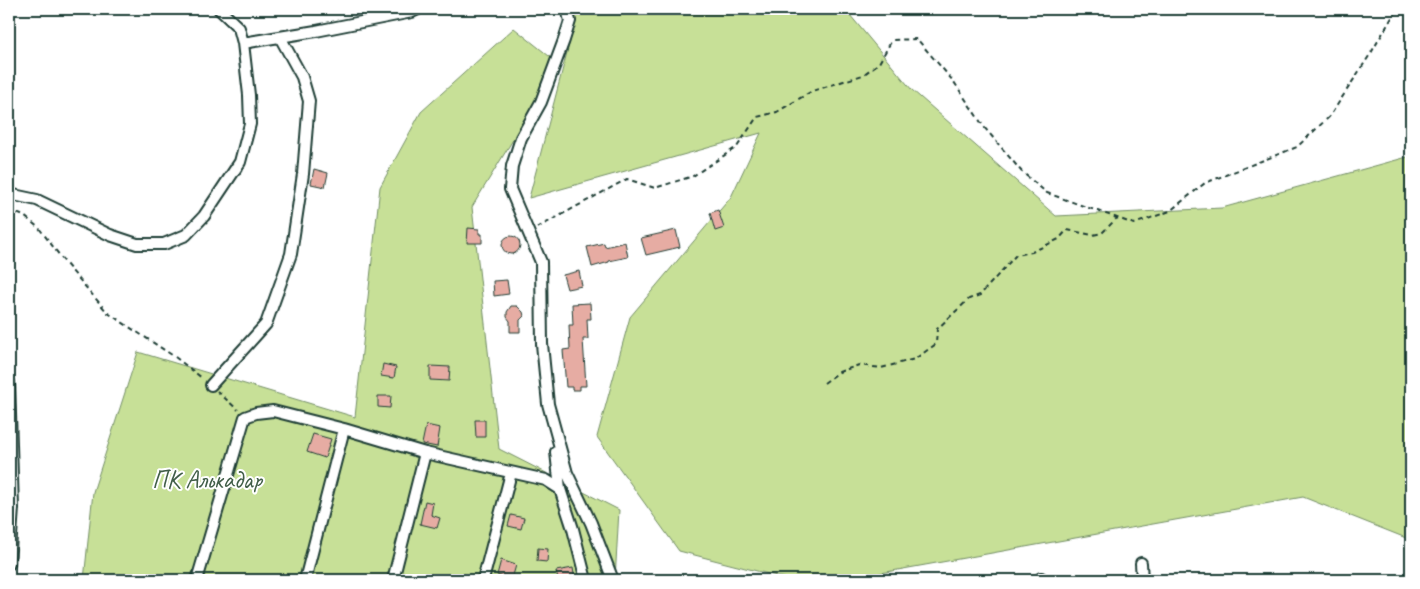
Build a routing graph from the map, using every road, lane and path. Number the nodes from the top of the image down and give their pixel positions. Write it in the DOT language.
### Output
graph roads {
  1 [pos="220,9"];
  2 [pos="418,9"];
  3 [pos="567,9"];
  4 [pos="1397,9"];
  5 [pos="280,37"];
  6 [pos="243,43"];
  7 [pos="9,194"];
  8 [pos="9,210"];
  9 [pos="1117,218"];
  10 [pos="530,232"];
  11 [pos="9,382"];
  12 [pos="824,384"];
  13 [pos="211,385"];
  14 [pos="245,417"];
  15 [pos="553,421"];
  16 [pos="344,429"];
  17 [pos="425,453"];
  18 [pos="510,473"];
  19 [pos="560,489"];
  20 [pos="1141,563"];
  21 [pos="9,564"];
  22 [pos="197,580"];
  23 [pos="305,580"];
  24 [pos="393,580"];
  25 [pos="483,580"];
  26 [pos="586,580"];
  27 [pos="613,580"];
  28 [pos="1142,580"];
  1 -- 6 [label="street"];
  2 -- 5 [label="street"];
  3 -- 10 [label="street"];
  4 -- 9 [label="path"];
  5 -- 6 [label="street"];
  5 -- 13 [label="street"];
  6 -- 7 [label="street"];
  8 -- 13 [label="path"];
  9 -- 10 [label="path"];
  9 -- 12 [label="path"];
  10 -- 15 [label="street"];
  11 -- 21 [label="street"];
  13 -- 14 [label="path"];
  14 -- 16 [label="street"];
  14 -- 22 [label="street"];
  15 -- 19 [label="street"];
  15 -- 27 [label="street"];
  16 -- 17 [label="street"];
  16 -- 23 [label="street"];
  17 -- 18 [label="street"];
  17 -- 24 [label="street"];
  18 -- 19 [label="street"];
  18 -- 25 [label="street"];
  19 -- 26 [label="street"];
  20 -- 28 [label="street"];
}
